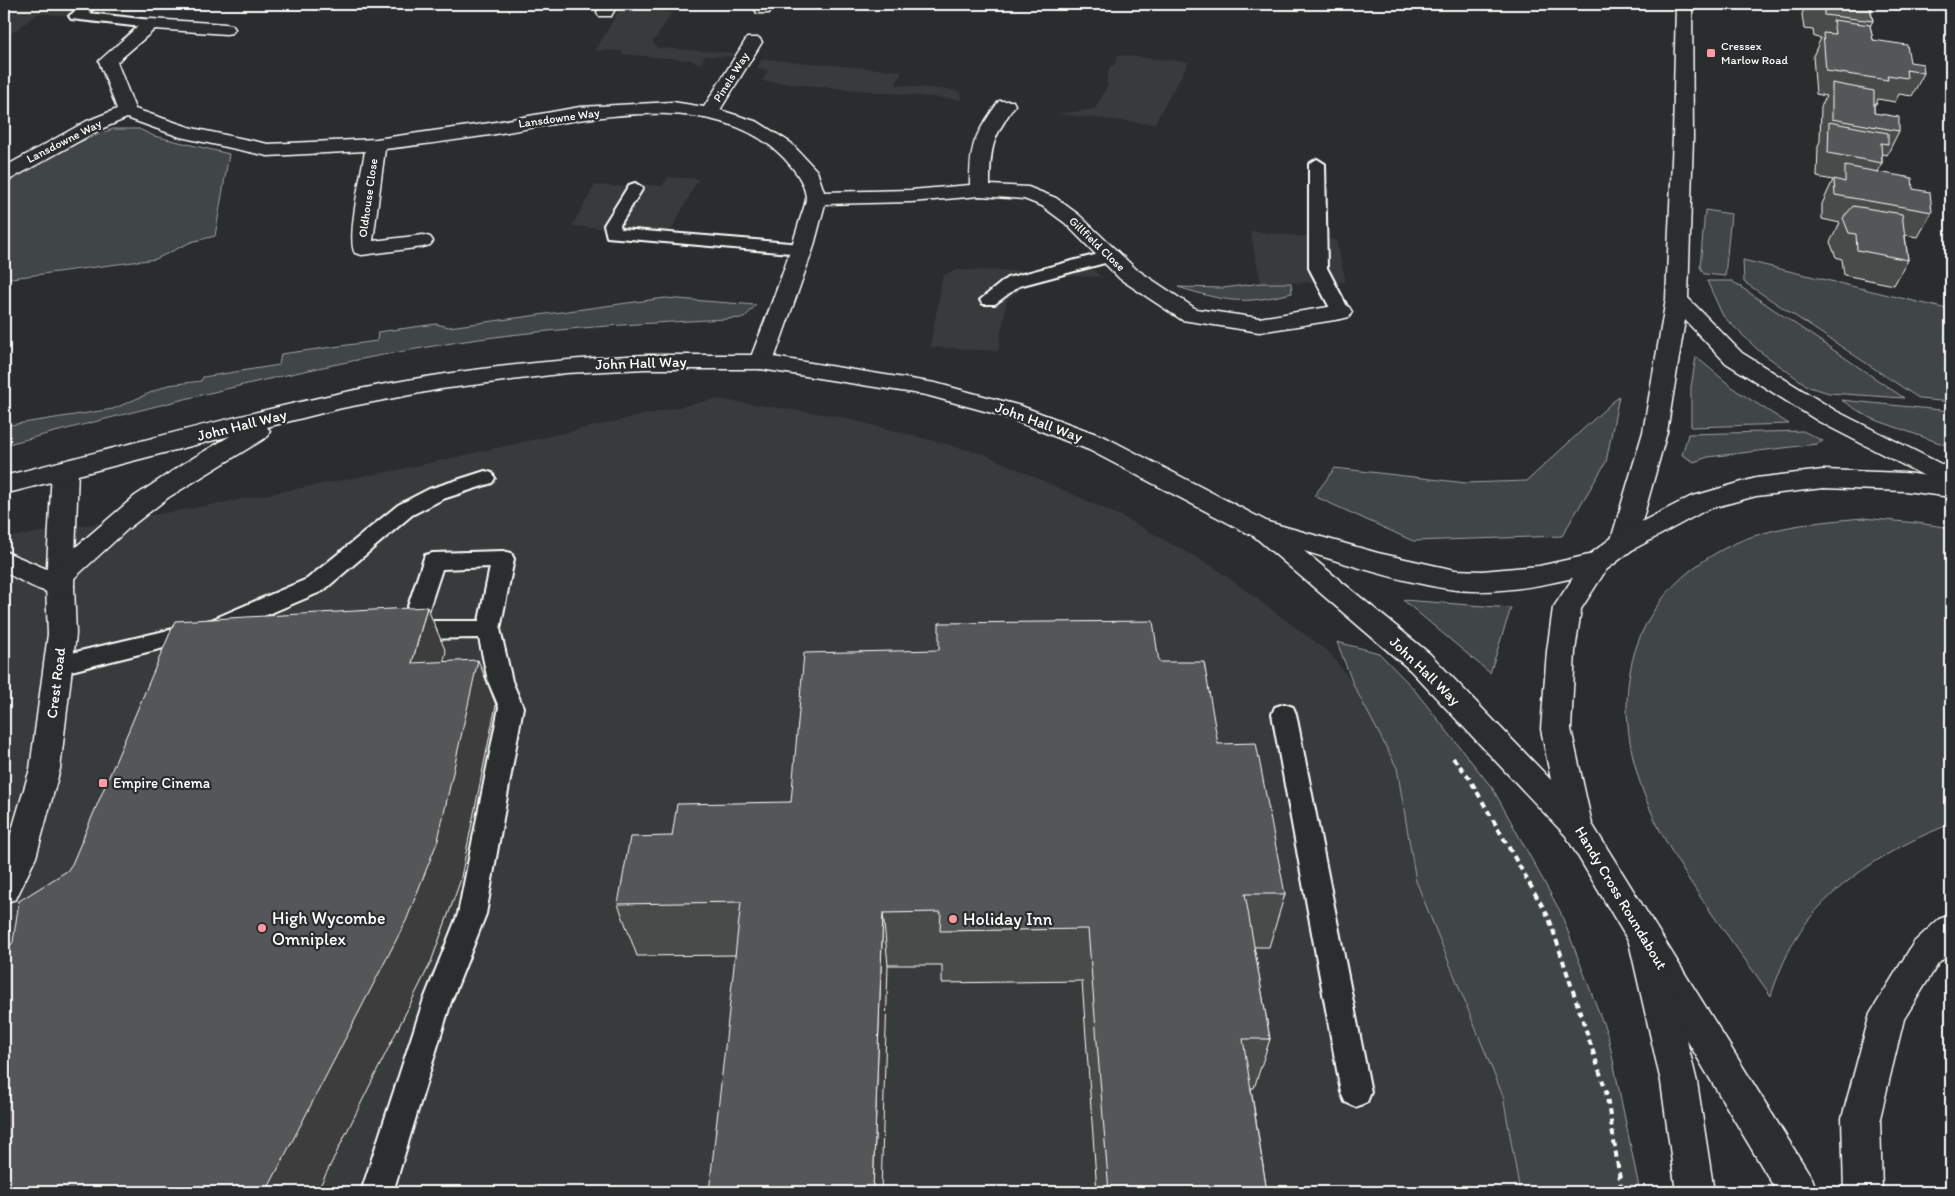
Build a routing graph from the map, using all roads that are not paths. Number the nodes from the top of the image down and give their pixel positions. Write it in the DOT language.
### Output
graph roads {
  1 [pos="92,4"];
  2 [pos="1684,4"];
  3 [pos="151,24"];
  4 [pos="226,29"];
  5 [pos="753,42"];
  6 [pos="1006,105"];
  7 [pos="127,112"];
  8 [pos="709,112"];
  9 [pos="376,145"];
  10 [pos="1317,164"];
  11 [pos="7,169"];
  12 [pos="635,188"];
  13 [pos="980,190"];
  14 [pos="816,198"];
  15 [pos="424,241"];
  16 [pos="802,249"];
  17 [pos="1110,256"];
  18 [pos="1676,299"];
  19 [pos="988,300"];
  20 [pos="1341,312"];
  21 [pos="761,362"];
  22 [pos="290,413"];
  23 [pos="65,469"];
  24 [pos="485,478"];
  25 [pos="1951,479"];
  26 [pos="4,485"];
  27 [pos="1951,488"];
  28 [pos="1260,529"];
  29 [pos="1623,543"];
  30 [pos="4,561"];
  31 [pos="1597,563"];
  32 [pos="60,581"];
  33 [pos="489,628"];
  34 [pos="59,666"];
  35 [pos="1284,714"];
  36 [pos="1577,826"];
  37 [pos="4,889"];
  38 [pos="1951,930"];
  39 [pos="1646,942"];
  40 [pos="1356,1092"];
  41 [pos="377,1192"];
  42 [pos="1695,1192"];
  43 [pos="1798,1192"];
  44 [pos="1863,1192"];
  1 -- 3 [label="lane"];
  2 -- 18 [label="main road"];
  3 -- 4 [label="main road"];
  3 -- 7 [label="main road"];
  5 -- 8 [label="main road, Pinels Way"];
  6 -- 13 [label="main road"];
  7 -- 9 [label="main road, Lansdowne Way"];
  7 -- 11 [label="main road, Lansdowne Way"];
  8 -- 9 [label="main road, Lansdowne Way"];
  8 -- 14 [label="main road, Lansdowne Way"];
  9 -- 15 [label="main road, Oldhouse Close"];
  10 -- 20 [label="lane"];
  12 -- 16 [label="lane"];
  13 -- 14 [label="main road, Gillfield Close"];
  13 -- 17 [label="main road, Gillfield Close"];
  14 -- 16 [label="main road"];
  16 -- 21 [label="main road"];
  17 -- 19 [label="lane"];
  17 -- 20 [label="main road, Gillfield Close"];
  18 -- 25 [label="main road"];
  18 -- 29 [label="main road"];
  21 -- 22 [label="main road, John Hall Way"];
  21 -- 28 [label="main road, John Hall Way"];
  22 -- 23 [label="main road, John Hall Way"];
  22 -- 32 [label="main road"];
  23 -- 26 [label="main road, John Hall Way"];
  23 -- 32 [label="main road, Crest Road"];
  24 -- 34 [label="lane"];
  27 -- 29 [label="main road, Handy Cross Roundabout"];
  28 -- 31 [label="main road, John Hall Way"];
  28 -- 36 [label="main road, John Hall Way"];
  29 -- 31 [label="main road, Handy Cross Roundabout"];
  30 -- 32 [label="main road"];
  31 -- 36 [label="main road, Handy Cross Roundabout"];
  32 -- 34 [label="main road, Crest Road"];
  33 -- 33 [label="lane"];
  33 -- 41 [label="lane"];
  34 -- 37 [label="main road, Crest Road"];
  35 -- 40 [label="lane"];
  36 -- 39 [label="main road, Handy Cross Roundabout"];
  38 -- 44 [label="main road"];
  39 -- 42 [label="main road"];
  39 -- 43 [label="main road, Handy Cross Roundabout"];
}
